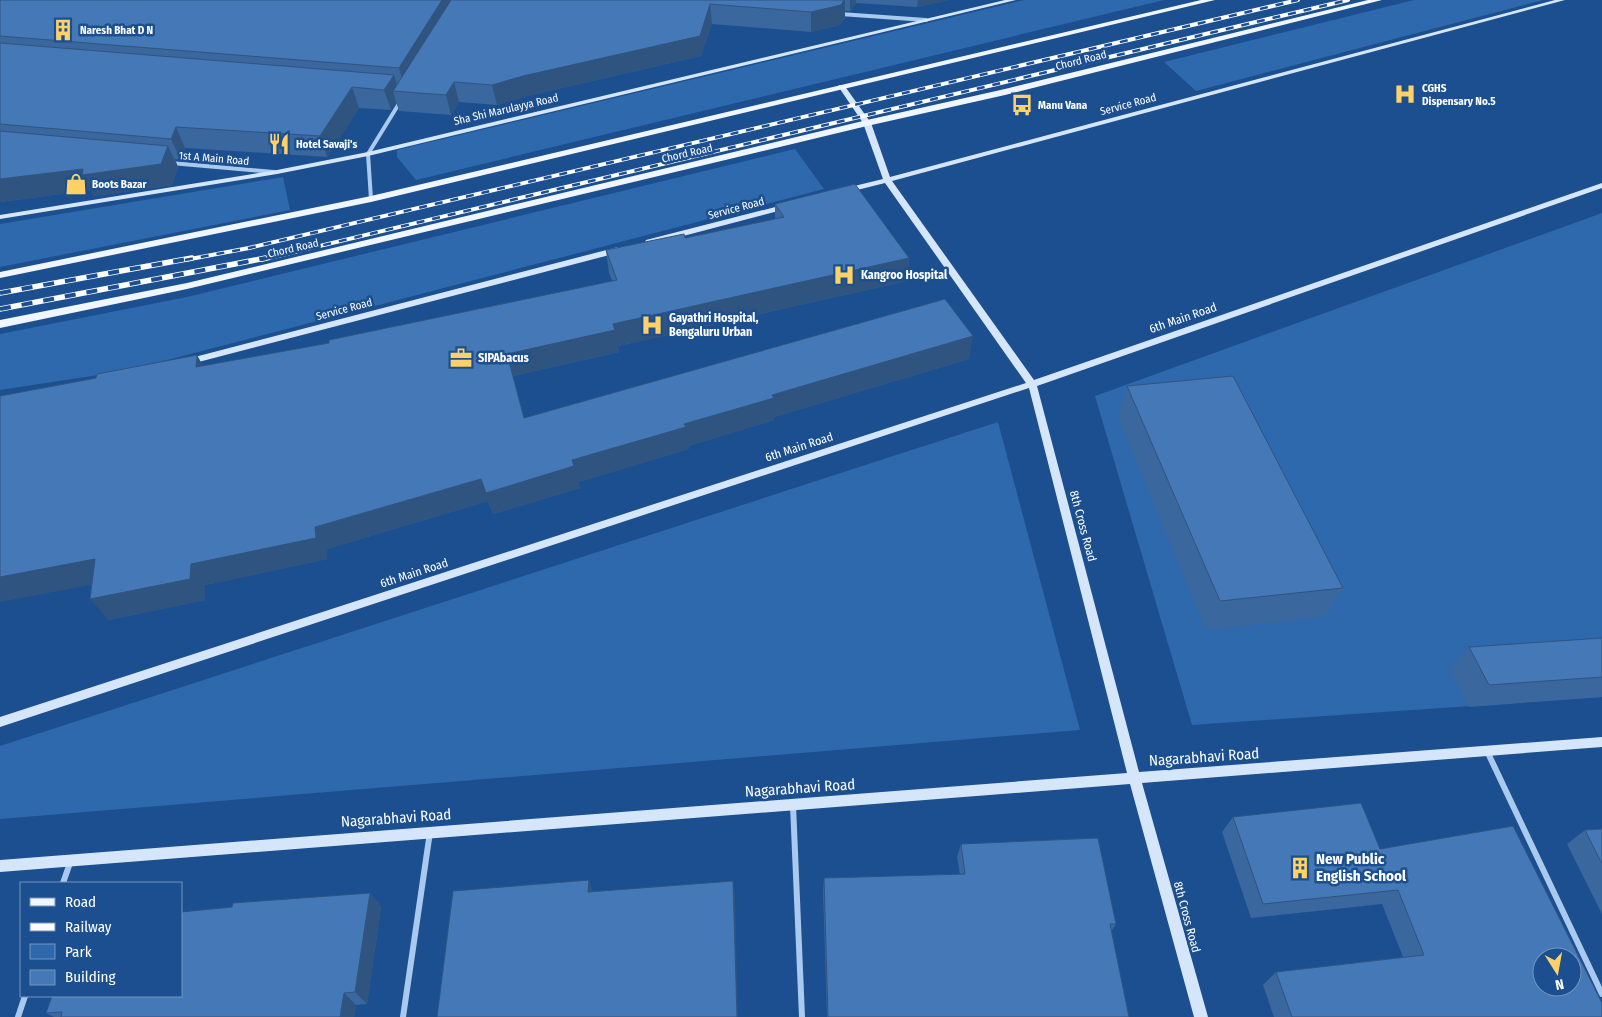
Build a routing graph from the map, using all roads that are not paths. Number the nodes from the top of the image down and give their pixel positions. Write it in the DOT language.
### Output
graph roads {
  1 [pos="1013,0"];
  2 [pos="1210,0"];
  3 [pos="1378,0"];
  4 [pos="1562,0"];
  5 [pos="838,14"];
  6 [pos="927,20"];
  7 [pos="842,86"];
  8 [pos="401,100"];
  9 [pos="867,123"];
  10 [pos="368,154"];
  11 [pos="168,162"];
  12 [pos="277,172"];
  13 [pos="887,180"];
  14 [pos="1602,185"];
  15 [pos="839,193"];
  16 [pos="371,198"];
  17 [pos="800,203"];
  18 [pos="0,217"];
  19 [pos="636,245"];
  20 [pos="626,248"];
  21 [pos="0,275"];
  22 [pos="0,324"];
  23 [pos="182,363"];
  24 [pos="1032,384"];
  25 [pos="0,722"];
  26 [pos="1602,742"];
  27 [pos="1487,751"];
  28 [pos="1134,778"];
  29 [pos="793,805"];
  30 [pos="430,832"];
  31 [pos="71,860"];
  32 [pos="0,866"];
  33 [pos="63,882"];
  34 [pos="1602,994"];
  35 [pos="25,997"];
  36 [pos="18,1017"];
  37 [pos="403,1017"];
  38 [pos="802,1017"];
  39 [pos="1200,1017"];
  1 -- 6 [label="street, Sha Shi Marulayya Road"];
  2 -- 7 [label="main road"];
  3 -- 9 [label="main road, Chord Road"];
  4 -- 13 [label="street, Service Road"];
  5 -- 6 [label="street"];
  6 -- 10 [label="street, Sha Shi Marulayya Road"];
  7 -- 9 [label="street, 8th Cross Road"];
  7 -- 16 [label="main road"];
  8 -- 10 [label="street"];
  9 -- 13 [label="street, 8th Cross Road"];
  9 -- 22 [label="main road, Chord Road"];
  10 -- 12 [label="street, Sha Shi Marulayya Road"];
  10 -- 16 [label="street"];
  11 -- 12 [label="street, 1st A Main Road"];
  12 -- 18 [label="street, Sha Shi Marulayya Road"];
  13 -- 15 [label="street, Service Road"];
  13 -- 24 [label="street, 8th Cross Road"];
  14 -- 24 [label="street, 6th Main Road"];
  16 -- 21 [label="main road"];
  17 -- 19 [label="street, Service Road"];
  20 -- 23 [label="street, Service Road"];
  24 -- 25 [label="street, 6th Main Road"];
  24 -- 28 [label="street, 8th Cross Road"];
  26 -- 27 [label="street, Nagarabhavi Road"];
  27 -- 28 [label="street, Nagarabhavi Road"];
  27 -- 34 [label="street"];
  28 -- 29 [label="street, Nagarabhavi Road"];
  28 -- 39 [label="street, 8th Cross Road"];
  29 -- 30 [label="street, Nagarabhavi Road"];
  29 -- 38 [label="street"];
  30 -- 31 [label="street, Nagarabhavi Road"];
  30 -- 37 [label="street"];
  31 -- 32 [label="street, Nagarabhavi Road"];
  31 -- 33 [label="street"];
  35 -- 36 [label="street"];
}
